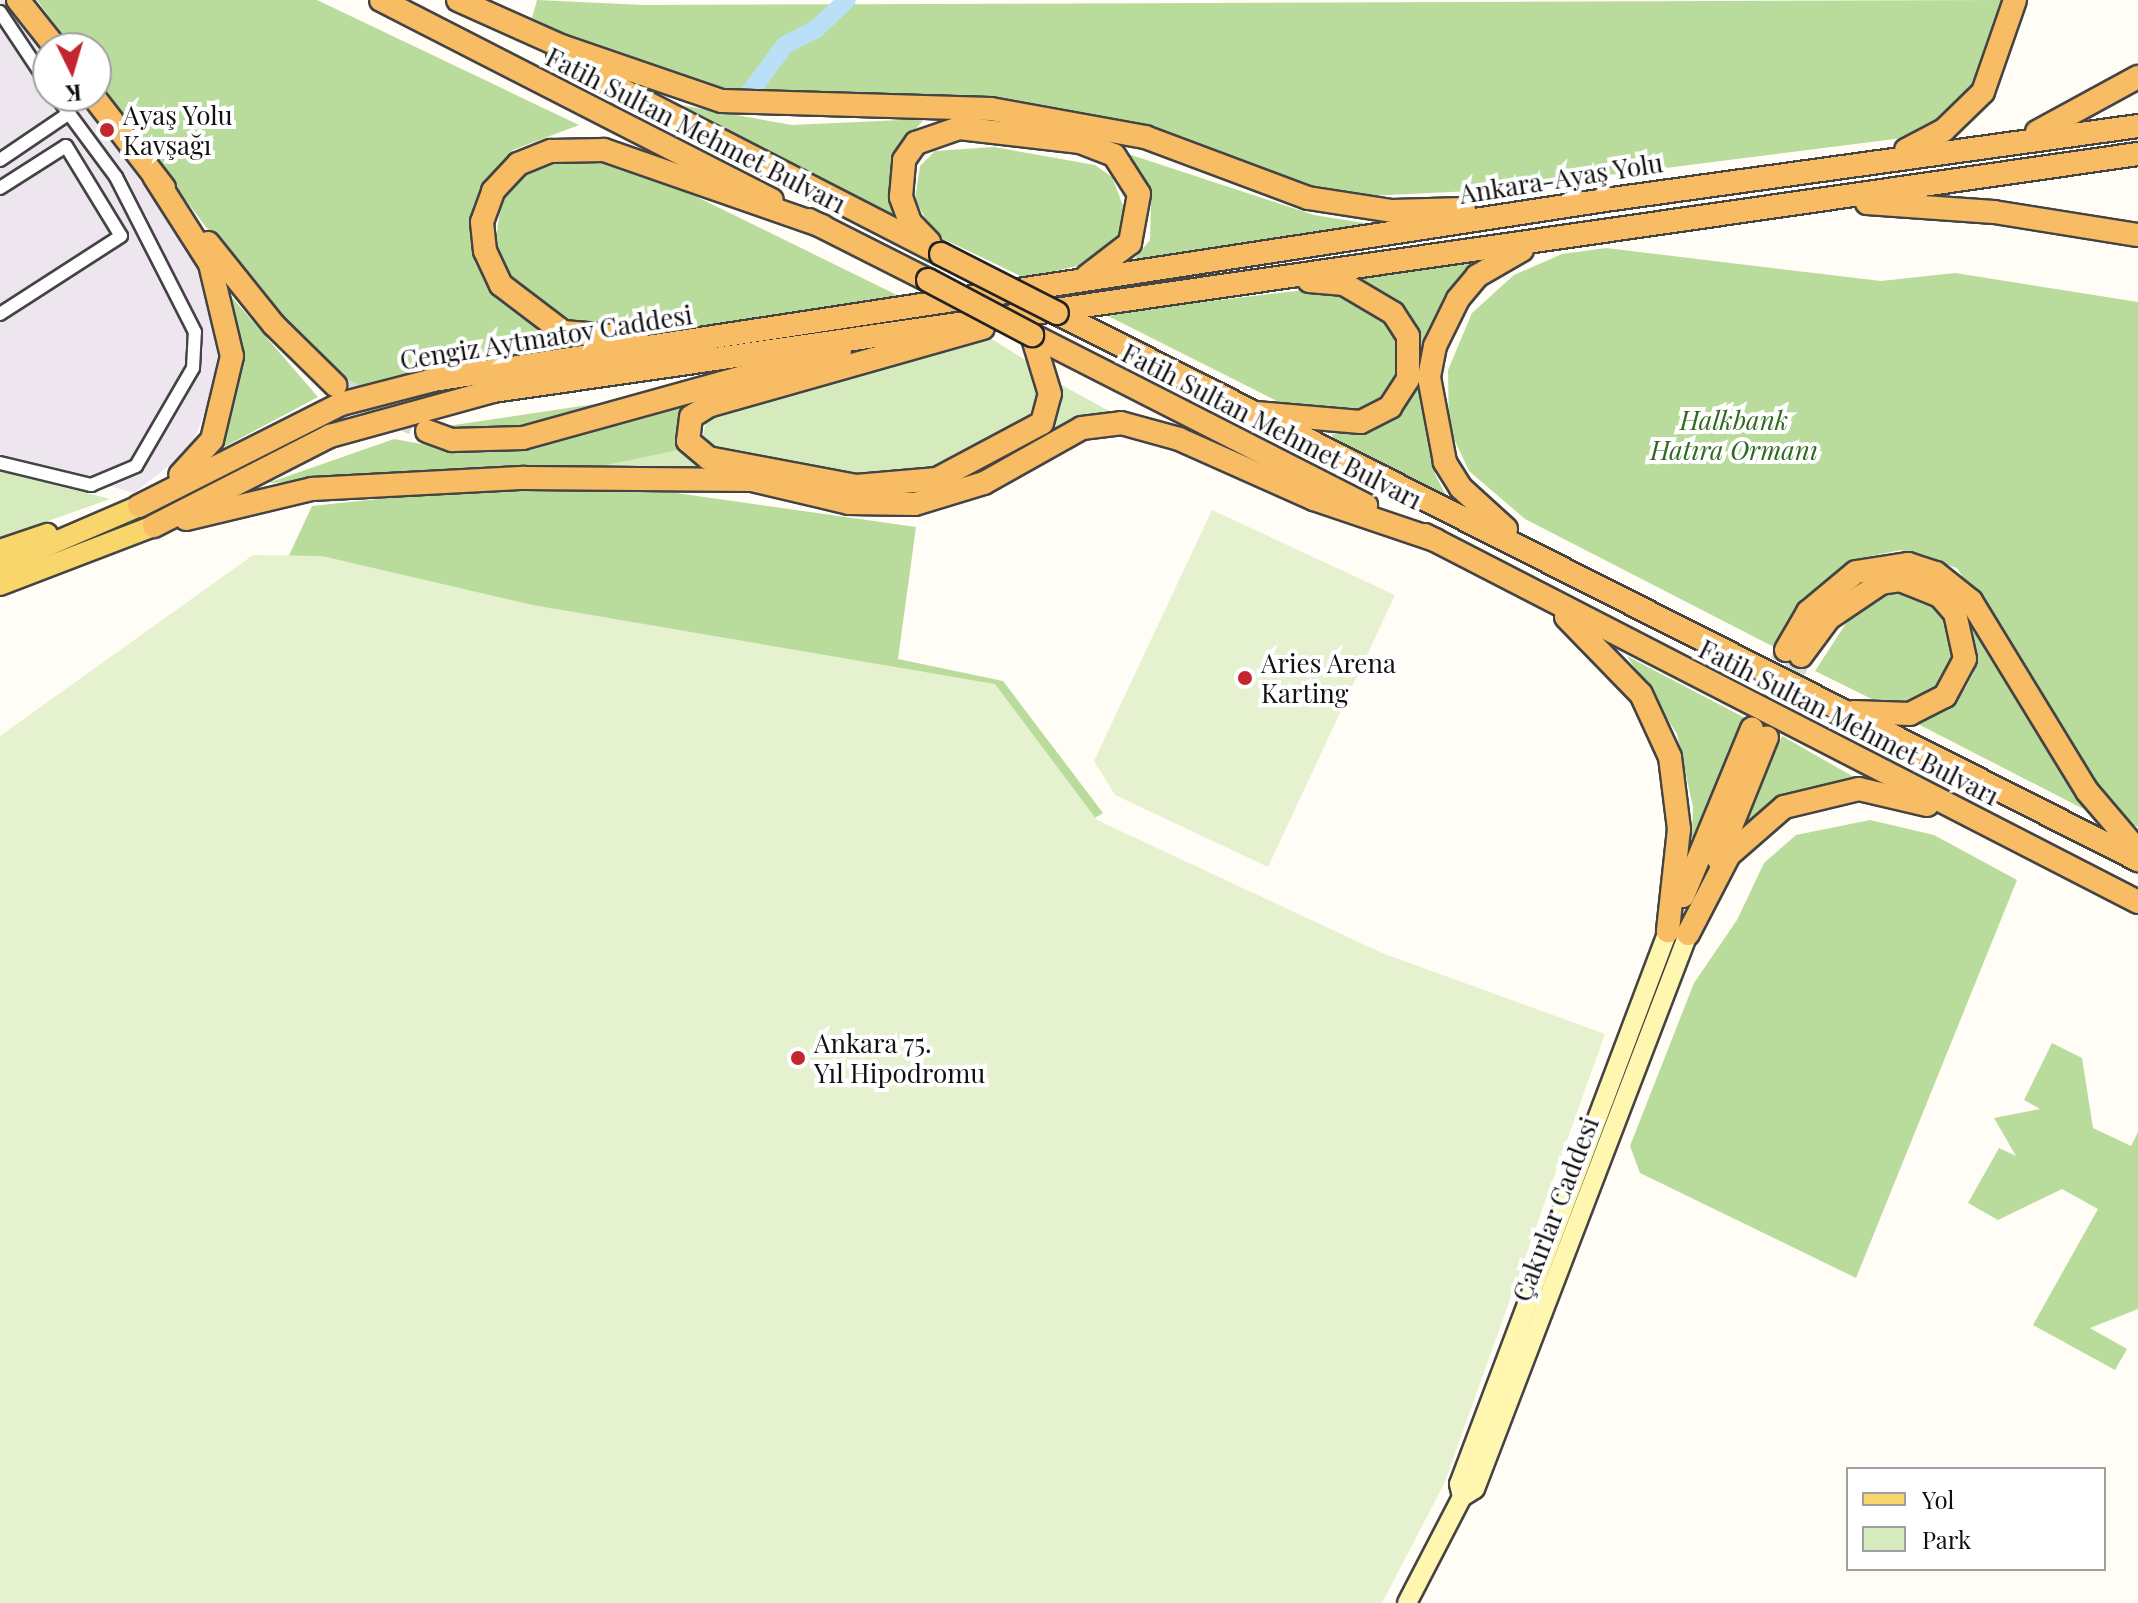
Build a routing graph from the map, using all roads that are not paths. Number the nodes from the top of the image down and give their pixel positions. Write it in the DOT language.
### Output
graph roads {
  1 [pos="18,0"];
  2 [pos="381,0"];
  3 [pos="447,0"];
  4 [pos="458,0"];
  5 [pos="487,0"];
  6 [pos="2015,0"];
  7 [pos="0,12"];
  8 [pos="43,32"];
  9 [pos="32,60"];
  10 [pos="602,61"];
  11 [pos="2138,77"];
  12 [pos="105,112"];
  13 [pos="68,114"];
  14 [pos="2138,126"];
  15 [pos="2015,142"];
  16 [pos="2138,154"];
  17 [pos="1893,157"];
  18 [pos="0,160"];
  19 [pos="154,176"];
  20 [pos="116,177"];
  21 [pos="0,188"];
  22 [pos="96,190"];
  23 [pos="1605,200"];
  24 [pos="1786,202"];
  25 [pos="822,226"];
  26 [pos="1577,235"];
  27 [pos="2138,235"];
  28 [pos="941,254"];
  29 [pos="1080,281"];
  30 [pos="994,296"];
  31 [pos="0,314"];
  32 [pos="1029,324"];
  33 [pos="918,326"];
  34 [pos="770,332"];
  35 [pos="335,385"];
  36 [pos="1256,413"];
  37 [pos="427,431"];
  38 [pos="0,463"];
  39 [pos="139,506"];
  40 [pos="87,529"];
  41 [pos="144,530"];
  42 [pos="1435,540"];
  43 [pos="0,550"];
  44 [pos="56,554"];
  45 [pos="1542,557"];
  46 [pos="0,566"];
  47 [pos="0,585"];
  48 [pos="1538,592"];
  49 [pos="0,598"];
  50 [pos="1844,711"];
  51 [pos="1760,733"];
  52 [pos="1980,821"];
  53 [pos="2138,851"];
  54 [pos="2138,860"];
  55 [pos="2138,902"];
  56 [pos="1678,932"];
  57 [pos="1635,1019"];
  58 [pos="1654,1025"];
  59 [pos="1462,1497"];
  60 [pos="1407,1603"];
  1 -- 8 [label="highway"];
  2 -- 25 [label="highway, Fatih Sultan Mehmet Bulvarı"];
  3 -- 28 [label="highway, Fatih Sultan Mehmet Bulvarı"];
  4 -- 10 [label="highway"];
  5 -- 10 [label="highway"];
  6 -- 17 [label="highway"];
  7 -- 9 [label="street"];
  10 -- 23 [label="highway"];
  11 -- 15 [label="highway"];
  12 -- 19 [label="highway"];
  13 -- 18 [label="street"];
  13 -- 20 [label="street"];
  14 -- 15 [label="highway, Ankara-Ayaş Yolu"];
  15 -- 17 [label="highway, Ankara-Ayaş Yolu"];
  16 -- 24 [label="highway"];
  17 -- 23 [label="highway, Ankara-Ayaş Yolu"];
  19 -- 35 [label="highway"];
  19 -- 39 [label="highway"];
  20 -- 22 [label="street"];
  20 -- 38 [label="street"];
  21 -- 22 [label="street"];
  22 -- 31 [label="street"];
  23 -- 29 [label="highway, Ankara-Ayaş Yolu"];
  24 -- 26 [label="highway"];
  24 -- 27 [label="highway"];
  25 -- 32 [label="highway, Fatih Sultan Mehmet Bulvarı, bridge"];
  25 -- 34 [label="highway"];
  26 -- 32 [label="highway"];
  26 -- 45 [label="highway"];
  28 -- 29 [label="highway"];
  28 -- 36 [label="highway, Fatih Sultan Mehmet Bulvarı, bridge"];
  29 -- 30 [label="highway, Ankara-Ayaş Yolu"];
  30 -- 34 [label="highway, Cengiz Aytmatov Caddesi"];
  32 -- 32 [label="highway"];
  32 -- 33 [label="highway, Cengiz Aytmatov Caddesi"];
  32 -- 36 [label="highway"];
  32 -- 42 [label="highway, Fatih Sultan Mehmet Bulvarı"];
  33 -- 37 [label="highway"];
  33 -- 41 [label="highway, Cengiz Aytmatov Caddesi"];
  34 -- 39 [label="highway, Cengiz Aytmatov Caddesi"];
  36 -- 45 [label="highway, Fatih Sultan Mehmet Bulvarı"];
  39 -- 40 [label="main road, Cengiz Aytmatov Caddesi"];
  40 -- 43 [label="main road, Cengiz Aytmatov Caddesi"];
  40 -- 44 [label="main road, Cengiz Aytmatov Caddesi"];
  41 -- 42 [label="highway"];
  41 -- 44 [label="main road, Cengiz Aytmatov Caddesi"];
  41 -- 49 [label="main road, Cengiz Aytmatov Caddesi"];
  42 -- 48 [label="highway, Fatih Sultan Mehmet Bulvarı"];
  44 -- 46 [label="main road, Cengiz Aytmatov Caddesi"];
  44 -- 47 [label="main road, Cengiz Aytmatov Caddesi"];
  45 -- 50 [label="highway, Fatih Sultan Mehmet Bulvarı"];
  48 -- 52 [label="highway, Fatih Sultan Mehmet Bulvarı"];
  48 -- 56 [label="highway"];
  50 -- 53 [label="highway"];
  50 -- 54 [label="highway, Fatih Sultan Mehmet Bulvarı"];
  51 -- 56 [label="highway"];
  52 -- 55 [label="highway, Fatih Sultan Mehmet Bulvarı"];
  52 -- 56 [label="highway"];
  56 -- 57 [label="main road, Çakırlar Caddesi"];
  56 -- 58 [label="main road, Çakırlar Caddesi"];
  57 -- 58 [label="main road"];
  57 -- 59 [label="main road, Çakırlar Caddesi"];
  58 -- 59 [label="main road, Çakırlar Caddesi"];
  59 -- 60 [label="main road, Çakırlar Caddesi"];
}
